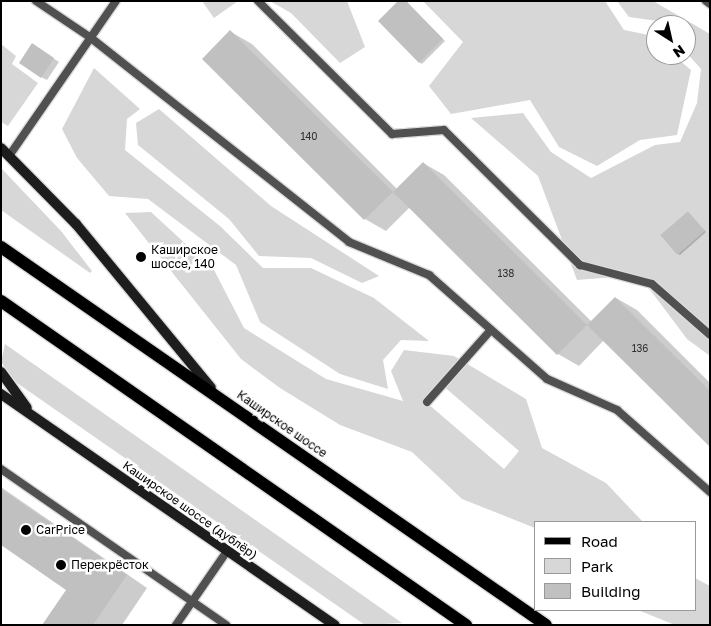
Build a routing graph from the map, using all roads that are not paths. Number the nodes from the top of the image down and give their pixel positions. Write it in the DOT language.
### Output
graph roads {
  1 [pos="36,1"];
  2 [pos="116,1"];
  3 [pos="258,1"];
  4 [pos="706,1"];
  5 [pos="710,4"];
  6 [pos="91,38"];
  7 [pos="1,148"];
  8 [pos="9,156"];
  9 [pos="1,247"];
  10 [pos="1,300"];
  11 [pos="491,330"];
  12 [pos="710,334"];
  13 [pos="1,372"];
  14 [pos="1,394"];
  15 [pos="219,397"];
  16 [pos="427,402"];
  17 [pos="32,414"];
  18 [pos="1,469"];
  19 [pos="710,492"];
  20 [pos="227,551"];
  21 [pos="192,601"];
  22 [pos="176,625"];
  23 [pos="226,625"];
  24 [pos="335,625"];
  25 [pos="466,625"];
  26 [pos="546,625"];
  1 -- 6 [label="lane"];
  2 -- 6 [label="lane"];
  3 -- 12 [label="lane"];
  4 -- 5 [label="lane"];
  6 -- 8 [label="lane"];
  6 -- 11 [label="lane"];
  7 -- 8 [label="main road"];
  8 -- 15 [label="main road"];
  9 -- 15 [label="main road, Каширское шоссе"];
  10 -- 25 [label="main road"];
  11 -- 16 [label="lane"];
  11 -- 19 [label="lane"];
  13 -- 17 [label="main road"];
  14 -- 17 [label="main road, Каширское шоссе (дублёр)"];
  15 -- 26 [label="main road, Каширское шоссе"];
  17 -- 20 [label="main road, Каширское шоссе (дублёр)"];
  18 -- 21 [label="lane"];
  20 -- 21 [label="lane"];
  20 -- 24 [label="main road, Каширское шоссе (дублёр)"];
  21 -- 22 [label="lane"];
  21 -- 23 [label="lane"];
}
